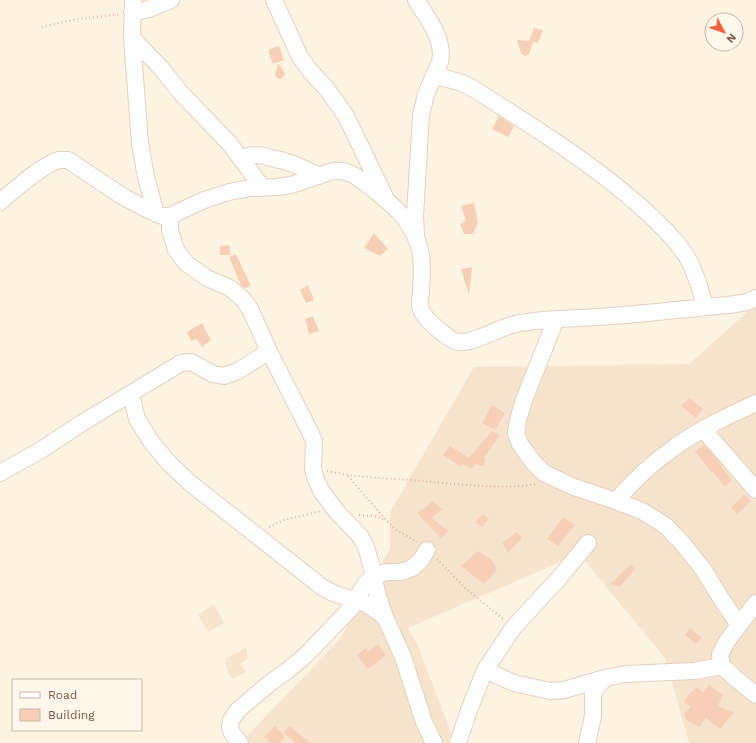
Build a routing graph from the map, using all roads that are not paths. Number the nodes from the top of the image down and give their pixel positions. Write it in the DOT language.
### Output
graph roads {
  1 [pos="171,0"];
  2 [pos="274,0"];
  3 [pos="416,0"];
  4 [pos="133,7"];
  5 [pos="132,38"];
  6 [pos="434,75"];
  7 [pos="240,158"];
  8 [pos="319,176"];
  9 [pos="263,188"];
  10 [pos="387,201"];
  11 [pos="0,202"];
  12 [pos="163,215"];
  13 [pos="416,239"];
  14 [pos="756,298"];
  15 [pos="705,307"];
  16 [pos="556,319"];
  17 [pos="269,351"];
  18 [pos="132,394"];
  19 [pos="756,403"];
  20 [pos="703,429"];
  21 [pos="0,473"];
  22 [pos="756,490"];
  23 [pos="616,501"];
  24 [pos="588,543"];
  25 [pos="427,550"];
  26 [pos="373,576"];
  27 [pos="356,600"];
  28 [pos="756,603"];
  29 [pos="385,617"];
  30 [pos="738,625"];
  31 [pos="722,666"];
  32 [pos="485,670"];
  33 [pos="605,678"];
  34 [pos="756,695"];
  35 [pos="240,743"];
  36 [pos="434,743"];
  37 [pos="458,743"];
  38 [pos="587,743"];
  1 -- 4 [label="street"];
  2 -- 10 [label="street"];
  3 -- 6 [label="street"];
  4 -- 5 [label="street"];
  5 -- 7 [label="street"];
  5 -- 12 [label="street"];
  6 -- 13 [label="street"];
  6 -- 15 [label="street"];
  7 -- 8 [label="street"];
  7 -- 9 [label="street"];
  8 -- 9 [label="street"];
  8 -- 10 [label="street"];
  9 -- 12 [label="street"];
  10 -- 13 [label="street"];
  11 -- 12 [label="street"];
  12 -- 17 [label="street"];
  13 -- 16 [label="street"];
  14 -- 15 [label="street"];
  15 -- 16 [label="street"];
  16 -- 23 [label="street"];
  17 -- 18 [label="street"];
  17 -- 26 [label="street"];
  18 -- 21 [label="street"];
  18 -- 27 [label="street"];
  19 -- 20 [label="street"];
  20 -- 22 [label="street"];
  20 -- 23 [label="street"];
  23 -- 30 [label="street"];
  24 -- 32 [label="street"];
  25 -- 26 [label="street"];
  26 -- 27 [label="street"];
  26 -- 29 [label="street"];
  27 -- 29 [label="street"];
  27 -- 35 [label="street"];
  28 -- 30 [label="street"];
  29 -- 36 [label="street"];
  30 -- 31 [label="street"];
  31 -- 33 [label="street"];
  31 -- 34 [label="street"];
  32 -- 33 [label="street"];
  32 -- 37 [label="street"];
  33 -- 38 [label="street"];
}
